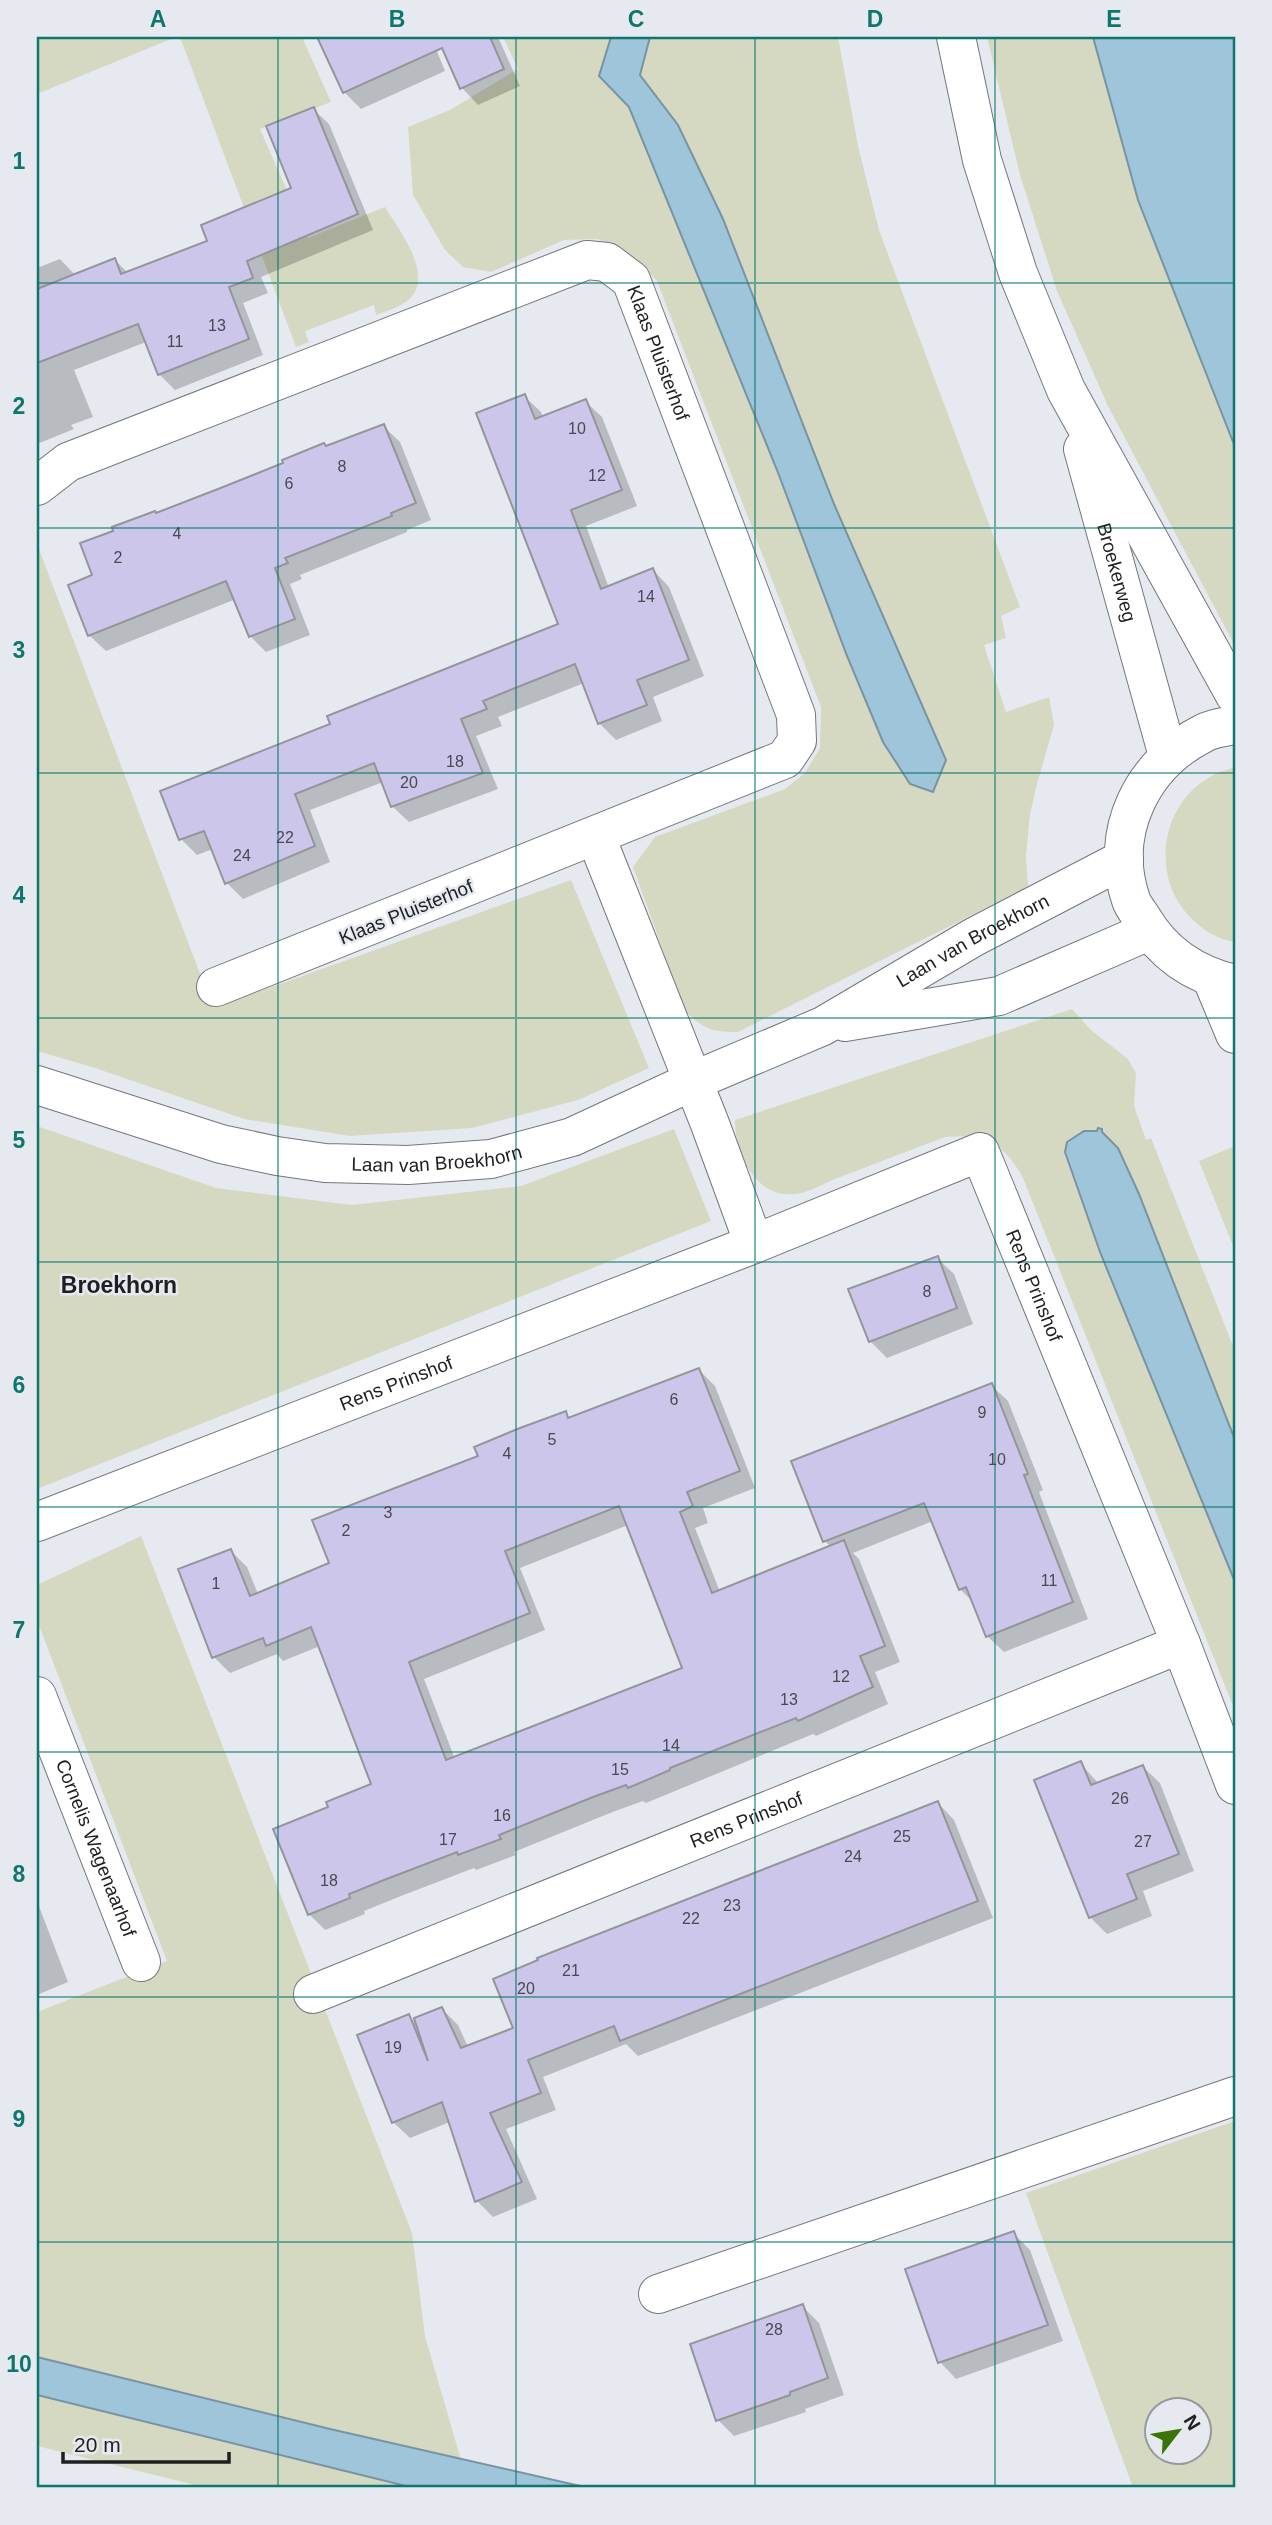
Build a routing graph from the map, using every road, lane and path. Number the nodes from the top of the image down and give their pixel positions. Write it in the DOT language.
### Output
graph roads {
  1 [pos="956,37"];
  2 [pos="1066,390"];
  3 [pos="37,486"];
  4 [pos="1235,695"];
  5 [pos="1235,725"];
  6 [pos="1168,756"];
  7 [pos="596,837"];
  8 [pos="1124,859"];
  9 [pos="1149,931"];
  10 [pos="1224,981"];
  11 [pos="216,987"];
  12 [pos="823,1026"];
  13 [pos="1235,1034"];
  14 [pos="693,1081"];
  15 [pos="37,1085"];
  16 [pos="754,1244"];
  17 [pos="37,1522"];
  18 [pos="1181,1644"];
  19 [pos="37,1696"];
  20 [pos="1235,1785"];
  21 [pos="141,1962"];
  22 [pos="313,1994"];
  23 [pos="1235,2096"];
  24 [pos="658,2294"];
  1 -- 2 [label="street, Broekerweg"];
  2 -- 4 [label="street, Broekerweg"];
  2 -- 6 [label="street, Broekerweg"];
  3 -- 7 [label="street, Klaas Pluisterhof"];
  5 -- 6 [label="street"];
  6 -- 8 [label="street"];
  7 -- 11 [label="street, Klaas Pluisterhof"];
  7 -- 14 [label="street"];
  8 -- 9 [label="street"];
  8 -- 12 [label="street, Laan van Broekhorn"];
  9 -- 10 [label="street"];
  9 -- 12 [label="street, Laan van Broekhorn"];
  10 -- 13 [label="street"];
  12 -- 14 [label="street, Laan van Broekhorn"];
  14 -- 15 [label="street, Laan van Broekhorn"];
  14 -- 16 [label="street"];
  16 -- 17 [label="street, Rens Prinshof"];
  16 -- 18 [label="street, Rens Prinshof"];
  18 -- 20 [label="street, Rens Prinshof"];
  18 -- 22 [label="street, Rens Prinshof"];
  19 -- 21 [label="street, Cornelis Wagenaarhof"];
  23 -- 24 [label="street"];
}
